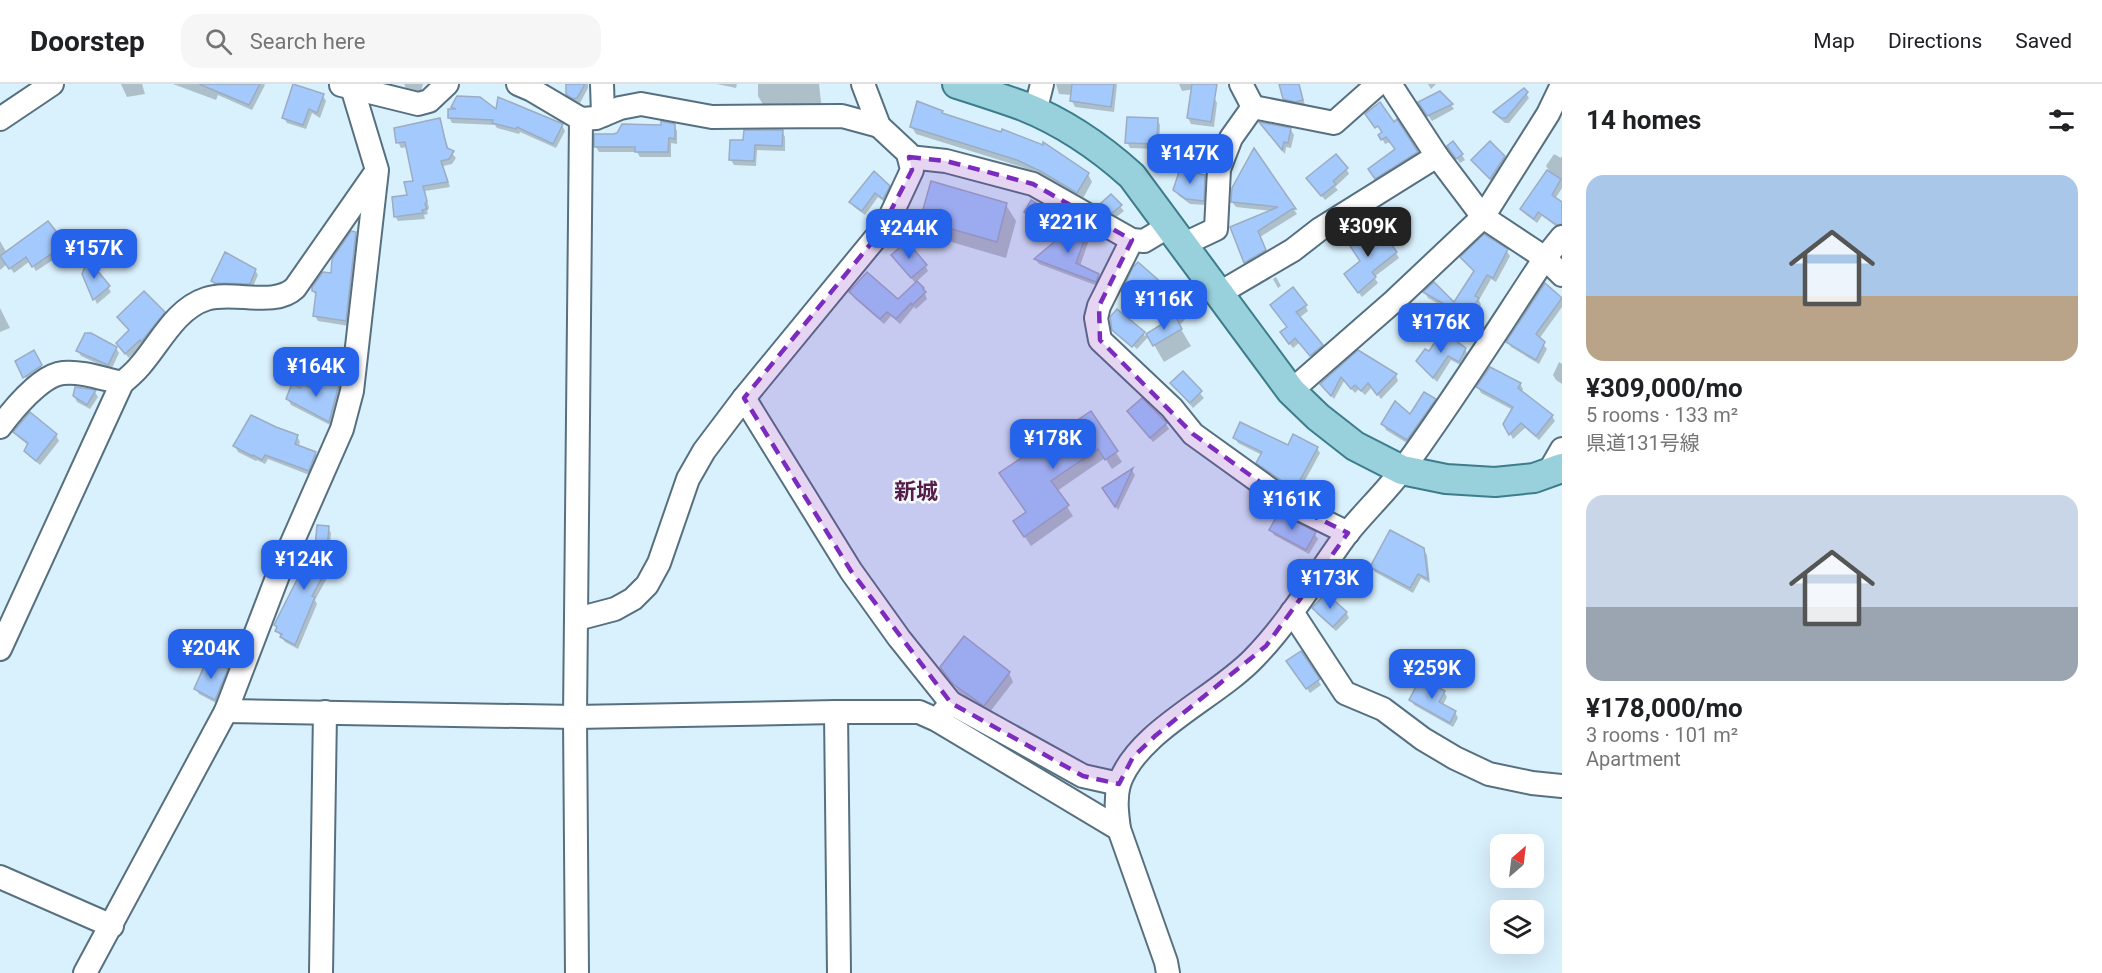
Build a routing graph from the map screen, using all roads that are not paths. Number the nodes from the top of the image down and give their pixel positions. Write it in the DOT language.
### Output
graph roads {
  1 [pos="52,84"];
  2 [pos="447,84"];
  3 [pos="518,84"];
  4 [pos="602,84"];
  5 [pos="863,84"];
  6 [pos="957,84"];
  7 [pos="1042,84"];
  8 [pos="1241,84"];
  9 [pos="1378,84"];
  10 [pos="1390,84"];
  11 [pos="348,85"];
  12 [pos="1562,85"];
  13 [pos="1252,107"];
  14 [pos="1035,112"];
  15 [pos="603,114"];
  16 [pos="0,119"];
  17 [pos="580,119"];
  18 [pos="879,126"];
  19 [pos="1437,156"];
  20 [pos="909,157"];
  21 [pos="377,170"];
  22 [pos="1483,217"];
  23 [pos="1176,236"];
  24 [pos="1562,237"];
  25 [pos="1132,240"];
  26 [pos="1545,258"];
  27 [pos="1562,275"];
  28 [pos="1218,294"];
  29 [pos="122,383"];
  30 [pos="1291,391"];
  31 [pos="744,398"];
  32 [pos="0,427"];
  33 [pos="1562,448"];
  34 [pos="1402,470"];
  35 [pos="1555,471"];
  36 [pos="1348,533"];
  37 [pos="1292,612"];
  38 [pos="576,619"];
  39 [pos="0,649"];
  40 [pos="226,711"];
  41 [pos="326,712"];
  42 [pos="836,712"];
  43 [pos="944,712"];
  44 [pos="575,717"];
  45 [pos="1119,784"];
  46 [pos="1562,786"];
  47 [pos="1119,829"];
  48 [pos="0,877"];
  49 [pos="112,926"];
  50 [pos="85,973"];
  51 [pos="321,973"];
  52 [pos="577,973"];
  53 [pos="839,973"];
  54 [pos="1168,973"];
  1 -- 16 [label="street"];
  2 -- 11 [label="street"];
  3 -- 17 [label="street"];
  4 -- 15 [label="street"];
  5 -- 18 [label="street"];
  6 -- 14 [label="main road"];
  7 -- 14 [label="street"];
  8 -- 13 [label="street"];
  9 -- 13 [label="street"];
  10 -- 19 [label="street"];
  11 -- 21 [label="street"];
  12 -- 22 [label="street"];
  13 -- 23 [label="street"];
  14 -- 23 [label="main road"];
  15 -- 17 [label="street"];
  15 -- 18 [label="street"];
  17 -- 38 [label="street"];
  18 -- 20 [label="street"];
  19 -- 22 [label="street"];
  19 -- 28 [label="street"];
  20 -- 25 [label="street"];
  20 -- 31 [label="street"];
  21 -- 29 [label="street"];
  21 -- 40 [label="street"];
  22 -- 26 [label="street"];
  22 -- 30 [label="street"];
  23 -- 25 [label="street"];
  23 -- 28 [label="main road"];
  24 -- 26 [label="street"];
  25 -- 36 [label="street"];
  26 -- 27 [label="street"];
  26 -- 34 [label="street"];
  28 -- 30 [label="main road"];
  29 -- 32 [label="street"];
  29 -- 39 [label="street"];
  30 -- 34 [label="main road"];
  31 -- 38 [label="street"];
  31 -- 43 [label="street"];
  33 -- 35 [label="street"];
  34 -- 35 [label="main road"];
  34 -- 36 [label="street"];
  36 -- 37 [label="street"];
  37 -- 45 [label="street"];
  37 -- 46 [label="street"];
  38 -- 44 [label="street"];
  40 -- 41 [label="street"];
  40 -- 49 [label="street"];
  41 -- 44 [label="street"];
  41 -- 51 [label="street"];
  42 -- 43 [label="street"];
  42 -- 44 [label="street"];
  42 -- 53 [label="street"];
  43 -- 45 [label="street"];
  43 -- 47 [label="street"];
  44 -- 52 [label="street"];
  45 -- 47 [label="street"];
  47 -- 54 [label="street"];
  48 -- 49 [label="street"];
  49 -- 50 [label="street"];
}
